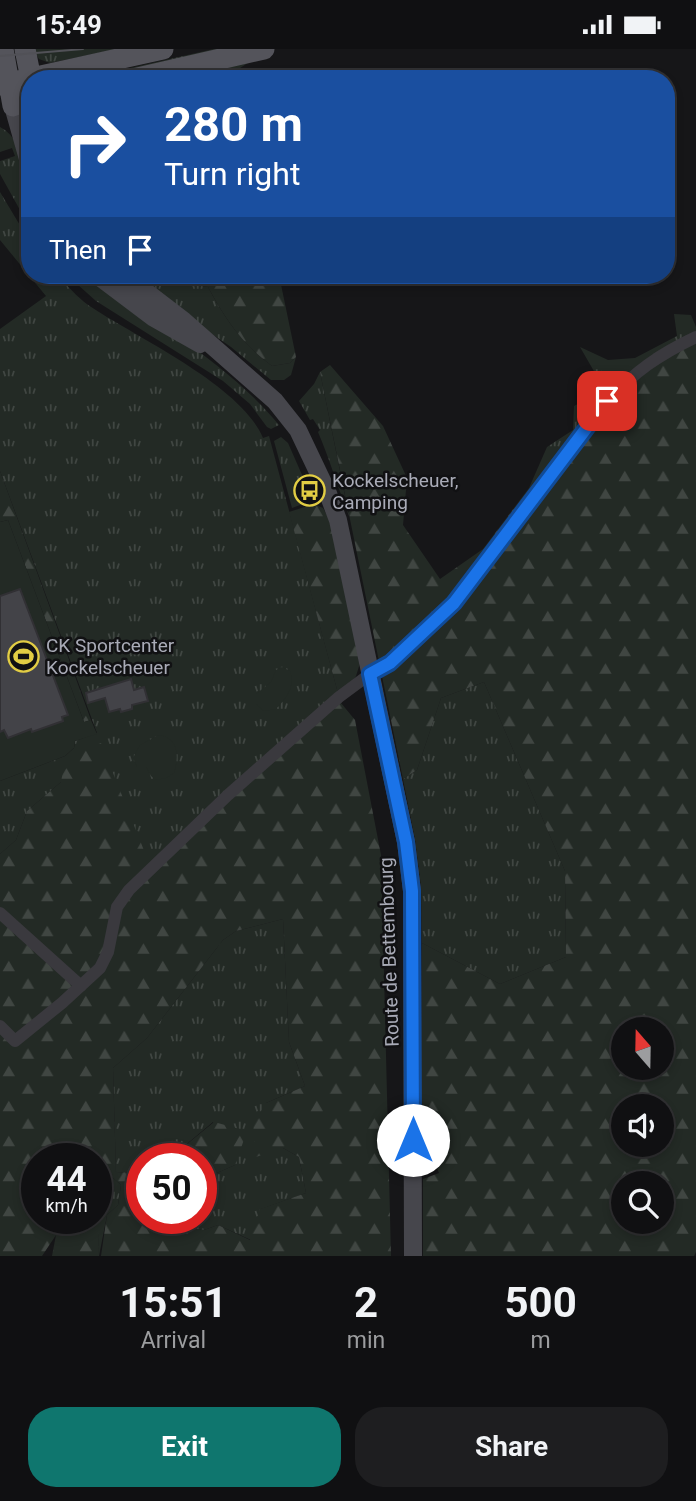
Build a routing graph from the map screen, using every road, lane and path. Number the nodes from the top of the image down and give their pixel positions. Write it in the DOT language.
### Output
graph roads {
  1 [pos="4,49"];
  2 [pos="25,49"];
  3 [pos="163,49"];
  4 [pos="264,49"];
  5 [pos="29,70"];
  6 [pos="71,70"];
  7 [pos="172,70"];
  8 [pos="4,84"];
  9 [pos="14,106"];
  10 [pos="21,132"];
  11 [pos="109,284"];
  12 [pos="135,284"];
  13 [pos="696,337"];
  14 [pos="225,357"];
  15 [pos="370,674"];
  16 [pos="0,913"];
  17 [pos="81,986"];
  18 [pos="0,1026"];
  19 [pos="413,1256"];
  1 -- 8 [label="main road"];
  2 -- 5 [label="main road"];
  3 -- 6 [label="main road"];
  4 -- 7 [label="main road"];
  8 -- 9 [label="main road"];
  9 -- 10 [label="main road"];
  11 -- 14 [label="main road, Route de Bettembourg"];
  12 -- 14 [label="main road, Route de Bettembourg"];
  13 -- 15 [label="street"];
  14 -- 15 [label="main road, Route de Bettembourg"];
  15 -- 17 [label="street"];
  15 -- 19 [label="main road, Route de Bettembourg"];
  16 -- 17 [label="street"];
  17 -- 18 [label="street"];
}
